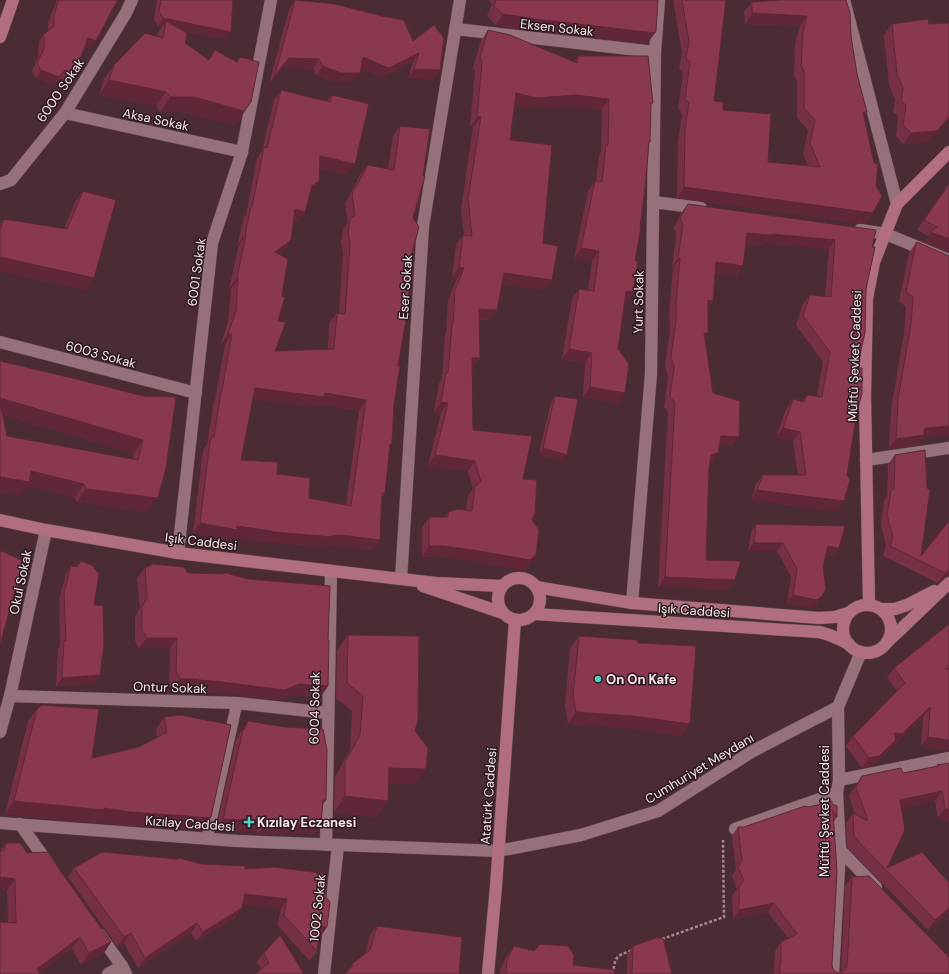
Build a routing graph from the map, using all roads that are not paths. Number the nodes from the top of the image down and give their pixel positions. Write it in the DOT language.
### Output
graph roads {
  1 [pos="13,0"];
  2 [pos="132,0"];
  3 [pos="271,0"];
  4 [pos="460,0"];
  5 [pos="659,0"];
  6 [pos="844,0"];
  7 [pos="456,30"];
  8 [pos="0,37"];
  9 [pos="655,52"];
  10 [pos="65,113"];
  11 [pos="242,152"];
  12 [pos="949,152"];
  13 [pos="0,184"];
  14 [pos="653,202"];
  15 [pos="897,204"];
  16 [pos="715,210"];
  17 [pos="847,228"];
  18 [pos="886,234"];
  19 [pos="949,260"];
  20 [pos="0,342"];
  21 [pos="196,393"];
  22 [pos="949,448"];
  23 [pos="866,460"];
  24 [pos="0,520"];
  25 [pos="46,530"];
  26 [pos="178,553"];
  27 [pos="331,571"];
  28 [pos="401,579"];
  29 [pos="949,582"];
  30 [pos="502,586"];
  31 [pos="536,587"];
  32 [pos="632,603"];
  33 [pos="875,607"];
  34 [pos="503,613"];
  35 [pos="848,613"];
  36 [pos="534,614"];
  37 [pos="515,620"];
  38 [pos="887,642"];
  39 [pos="849,644"];
  40 [pos="861,652"];
  41 [pos="10,696"];
  42 [pos="238,703"];
  43 [pos="838,707"];
  44 [pos="328,713"];
  45 [pos="0,732"];
  46 [pos="949,758"];
  47 [pos="839,780"];
  48 [pos="837,793"];
  49 [pos="0,823"];
  50 [pos="20,824"];
  51 [pos="735,829"];
  52 [pos="207,838"];
  53 [pos="332,845"];
  54 [pos="840,850"];
  55 [pos="498,852"];
  56 [pos="57,876"];
  57 [pos="884,895"];
  58 [pos="94,927"];
  59 [pos="124,970"];
  60 [pos="108,974"];
  61 [pos="324,974"];
  62 [pos="488,974"];
  63 [pos="833,974"];
  1 -- 8 [label="main road"];
  2 -- 10 [label="street, 6000 Sokak"];
  3 -- 11 [label="street, 6001 Sokak"];
  4 -- 7 [label="street, Eser Sokak"];
  5 -- 9 [label="street, Yurt Sokak"];
  6 -- 15 [label="street"];
  7 -- 9 [label="street, Eksen Sokak"];
  7 -- 28 [label="street, Eser Sokak"];
  9 -- 14 [label="street, Yurt Sokak"];
  10 -- 11 [label="street, Aksa Sokak"];
  10 -- 13 [label="street, 6000 Sokak"];
  11 -- 21 [label="street, 6001 Sokak"];
  12 -- 15 [label="main road"];
  14 -- 16 [label="street"];
  14 -- 32 [label="street, Yurt Sokak"];
  15 -- 18 [label="main road, Müftü Şevket Caddesi"];
  17 -- 18 [label="street"];
  18 -- 19 [label="street"];
  18 -- 23 [label="main road, Müftü Şevket Caddesi"];
  20 -- 21 [label="street, 6003 Sokak"];
  21 -- 26 [label="street, 6001 Sokak"];
  22 -- 23 [label="street"];
  23 -- 33 [label="main road, Müftü Şevket Caddesi"];
  24 -- 25 [label="main road, Işık Caddesi"];
  25 -- 26 [label="main road, Işık Caddesi"];
  25 -- 41 [label="street, Okul Sokak"];
  26 -- 27 [label="main road, Işık Caddesi"];
  27 -- 28 [label="main road, Işık Caddesi"];
  27 -- 44 [label="street, 6004 Sokak"];
  28 -- 30 [label="main road, Işık Caddesi"];
  28 -- 34 [label="main road, Işık Caddesi"];
  29 -- 33 [label="main road"];
  29 -- 38 [label="main road"];
  30 -- 31 [label="main road, Işık Caddesi"];
  30 -- 34 [label="main road"];
  31 -- 32 [label="main road, Işık Caddesi"];
  31 -- 36 [label="main road"];
  32 -- 35 [label="main road, Işık Caddesi"];
  33 -- 35 [label="main road"];
  33 -- 38 [label="main road, Müftü Şevket Caddesi"];
  34 -- 37 [label="main road, Işık Caddesi"];
  35 -- 39 [label="main road"];
  36 -- 37 [label="main road, Işık Caddesi"];
  36 -- 39 [label="main road, Işık Caddesi"];
  37 -- 55 [label="main road, Atatürk Caddesi"];
  38 -- 40 [label="main road"];
  39 -- 40 [label="main road"];
  40 -- 43 [label="street, Müftü Şevket Caddesi"];
  41 -- 42 [label="street, Ontur Sokak"];
  41 -- 45 [label="street, Okul Sokak"];
  42 -- 44 [label="street, Ontur Sokak"];
  42 -- 52 [label="lane"];
  43 -- 47 [label="street, Müftü Şevket Caddesi"];
  43 -- 55 [label="street, Cumhuriyet Meydanı"];
  44 -- 53 [label="street, 6004 Sokak"];
  46 -- 47 [label="street"];
  47 -- 48 [label="street, Müftü Şevket Caddesi"];
  48 -- 51 [label="street"];
  48 -- 54 [label="street, Müftü Şevket Caddesi"];
  49 -- 50 [label="street, Kızılay Caddesi"];
  50 -- 52 [label="street, Kızılay Caddesi"];
  50 -- 56 [label="street"];
  52 -- 53 [label="street, Kızılay Caddesi"];
  53 -- 55 [label="street, Kızılay Caddesi"];
  53 -- 61 [label="street, 1002 Sokak"];
  54 -- 57 [label="street"];
  54 -- 63 [label="street, Müftü Şevket Caddesi"];
  55 -- 62 [label="main road, Atatürk Caddesi"];
  58 -- 59 [label="street"];
  59 -- 60 [label="street"];
}
